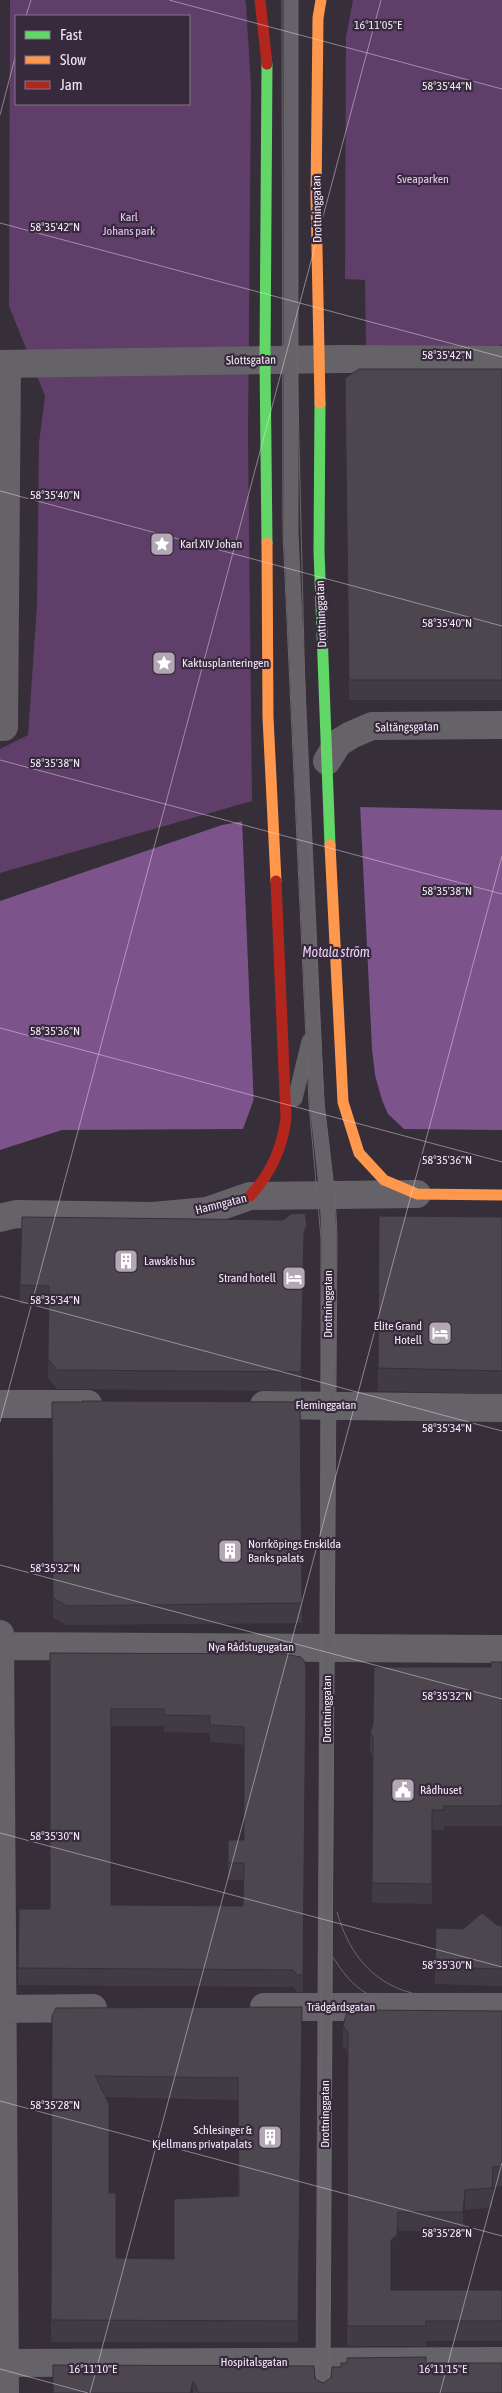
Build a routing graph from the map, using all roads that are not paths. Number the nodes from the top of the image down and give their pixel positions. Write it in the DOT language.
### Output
graph roads {
  1 [pos="260,0"];
  2 [pos="291,0"];
  3 [pos="321,0"];
  4 [pos="320,359"];
  5 [pos="278,360"];
  6 [pos="502,360"];
  7 [pos="4,364"];
  8 [pos="3,546"];
  9 [pos="502,725"];
  10 [pos="2,727"];
  11 [pos="327,769"];
  12 [pos="313,1025"];
  13 [pos="290,1105"];
  14 [pos="287,1128"];
  15 [pos="417,1194"];
  16 [pos="327,1195"];
  17 [pos="502,1195"];
  18 [pos="250,1196"];
  19 [pos="0,1218"];
  20 [pos="0,1404"];
  21 [pos="111,1404"];
  22 [pos="241,1405"];
  23 [pos="328,1405"];
  24 [pos="502,1408"];
  25 [pos="0,1634"];
  26 [pos="0,1646"];
  27 [pos="331,1647"];
  28 [pos="502,1649"];
  29 [pos="242,2007"];
  30 [pos="326,2007"];
  31 [pos="502,2007"];
  32 [pos="114,2008"];
  33 [pos="1,2009"];
  34 [pos="323,2361"];
  35 [pos="502,2361"];
  36 [pos="5,2363"];
  37 [pos="5,2393"];
  38 [pos="323,2393"];
  1 -- 5 [label="main road, Drottninggatan"];
  2 -- 5 [label="lane, Drottninggatan"];
  3 -- 4 [label="main road, Drottninggatan"];
  4 -- 5 [label="street, Slottsgatan"];
  4 -- 6 [label="street, Slottsgatan"];
  4 -- 11 [label="main road, Drottninggatan"];
  5 -- 7 [label="street, Slottsgatan"];
  5 -- 12 [label="lane, Drottninggatan"];
  5 -- 13 [label="main road, Drottninggatan"];
  7 -- 8 [label="street"];
  8 -- 10 [label="street"];
  9 -- 11 [label="street, Saltängsgatan"];
  11 -- 15 [label="main road, Drottninggatan"];
  12 -- 13 [label="lane, Drottninggatan"];
  12 -- 16 [label="lane, Drottninggatan"];
  13 -- 14 [label="lane, Drottninggatan"];
  14 -- 18 [label="main road, Drottninggatan"];
  15 -- 16 [label="street, Hamngatan"];
  15 -- 17 [label="main road, Hamngatan"];
  16 -- 18 [label="street, Hamngatan"];
  16 -- 23 [label="lane, Drottninggatan"];
  18 -- 19 [label="street, Hamngatan"];
  20 -- 21 [label="street"];
  22 -- 23 [label="street, Fleminggatan"];
  23 -- 24 [label="street, Fleminggatan"];
  23 -- 27 [label="lane, Drottninggatan"];
  25 -- 26 [label="street"];
  26 -- 27 [label="street, Nya Rådstugugatan"];
  26 -- 33 [label="street"];
  27 -- 28 [label="street, Nya Rådstugugatan"];
  27 -- 30 [label="lane, Drottninggatan"];
  29 -- 30 [label="street, Trädgårdsgatan"];
  30 -- 31 [label="street, Trädgårdsgatan"];
  30 -- 34 [label="lane, Drottninggatan"];
  32 -- 33 [label="street"];
  33 -- 36 [label="street"];
  34 -- 35 [label="street, Hospitalsgatan"];
  34 -- 36 [label="street, Hospitalsgatan"];
  34 -- 38 [label="lane, Drottninggatan"];
  36 -- 37 [label="street"];
}
